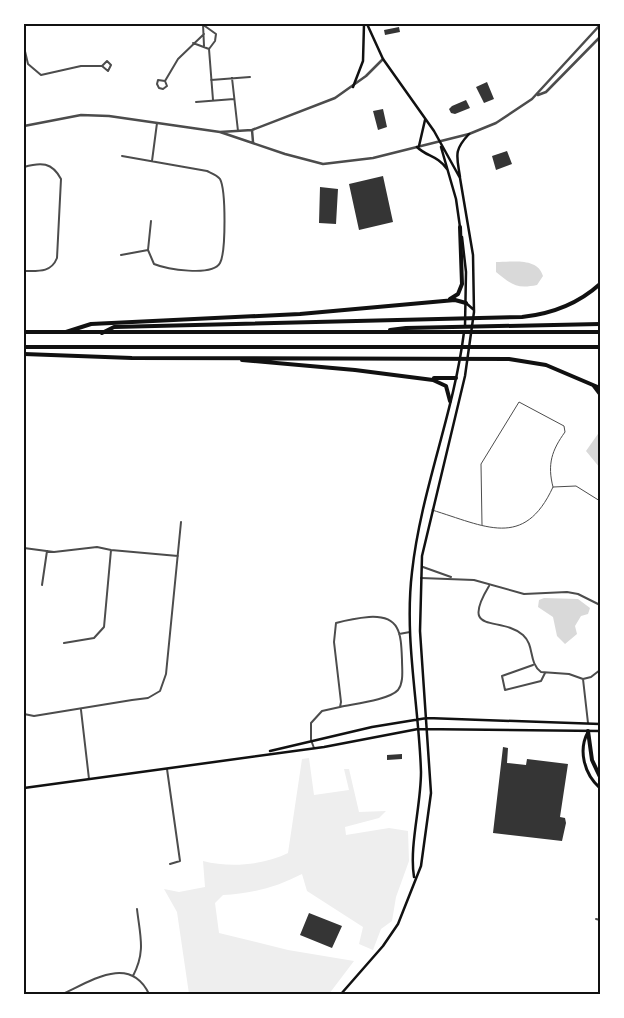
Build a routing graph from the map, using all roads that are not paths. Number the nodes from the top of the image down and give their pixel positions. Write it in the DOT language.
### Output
graph roads {
  1 [pos="203,24"];
  2 [pos="366,24"];
  3 [pos="600,25"];
  4 [pos="204,34"];
  5 [pos="600,37"];
  6 [pos="193,44"];
  7 [pos="204,46"];
  8 [pos="24,47"];
  9 [pos="209,49"];
  10 [pos="382,59"];
  11 [pos="102,66"];
  12 [pos="250,77"];
  13 [pos="232,78"];
  14 [pos="165,80"];
  15 [pos="212,80"];
  16 [pos="353,87"];
  17 [pos="538,94"];
  18 [pos="234,99"];
  19 [pos="213,100"];
  20 [pos="196,102"];
  21 [pos="425,118"];
  22 [pos="157,123"];
  23 [pos="24,126"];
  24 [pos="252,130"];
  25 [pos="238,131"];
  26 [pos="220,132"];
  27 [pos="469,134"];
  28 [pos="439,141"];
  29 [pos="253,142"];
  30 [pos="418,146"];
  31 [pos="122,156"];
  32 [pos="152,161"];
  33 [pos="24,167"];
  34 [pos="448,171"];
  35 [pos="460,178"];
  36 [pos="151,221"];
  37 [pos="460,227"];
  38 [pos="148,250"];
  39 [pos="121,255"];
  40 [pos="24,271"];
  41 [pos="600,284"];
  42 [pos="445,301"];
  43 [pos="466,303"];
  44 [pos="474,311"];
  45 [pos="600,324"];
  46 [pos="24,332"];
  47 [pos="377,332"];
  48 [pos="600,332"];
  49 [pos="63,333"];
  50 [pos="101,333"];
  51 [pos="24,347"];
  52 [pos="600,347"];
  53 [pos="24,354"];
  54 [pos="237,359"];
  55 [pos="387,374"];
  56 [pos="465,376"];
  57 [pos="456,378"];
  58 [pos="592,384"];
  59 [pos="600,388"];
  60 [pos="600,394"];
  61 [pos="450,401"];
  62 [pos="554,487"];
  63 [pos="600,501"];
  64 [pos="424,507"];
  65 [pos="432,510"];
  66 [pos="181,522"];
  67 [pos="482,524"];
  68 [pos="24,548"];
  69 [pos="111,550"];
  70 [pos="47,551"];
  71 [pos="178,556"];
  72 [pos="422,566"];
  73 [pos="421,578"];
  74 [pos="453,578"];
  75 [pos="42,585"];
  76 [pos="489,586"];
  77 [pos="600,605"];
  78 [pos="410,632"];
  79 [pos="399,634"];
  80 [pos="64,643"];
  81 [pos="534,665"];
  82 [pos="600,670"];
  83 [pos="545,673"];
  84 [pos="583,679"];
  85 [pos="340,707"];
  86 [pos="81,709"];
  87 [pos="24,714"];
  88 [pos="427,718"];
  89 [pos="417,719"];
  90 [pos="588,723"];
  91 [pos="600,724"];
  92 [pos="418,728"];
  93 [pos="428,728"];
  94 [pos="588,731"];
  95 [pos="600,732"];
  96 [pos="311,740"];
  97 [pos="314,748"];
  98 [pos="261,754"];
  99 [pos="167,769"];
  100 [pos="600,777"];
  101 [pos="89,780"];
  102 [pos="24,788"];
  103 [pos="600,788"];
  104 [pos="170,864"];
  105 [pos="414,878"];
  106 [pos="137,909"];
  107 [pos="596,919"];
  108 [pos="600,920"];
  109 [pos="133,976"];
  110 [pos="63,994"];
  111 [pos="150,994"];
  112 [pos="341,994"];
  1 -- 4 [label="street"];
  1 -- 9 [label="street"];
  2 -- 10 [label="main road"];
  2 -- 16 [label="main road"];
  3 -- 17 [label="street"];
  4 -- 6 [label="street"];
  4 -- 7 [label="street"];
  5 -- 17 [label="street"];
  6 -- 7 [label="street"];
  6 -- 14 [label="street"];
  7 -- 9 [label="street"];
  8 -- 11 [label="street"];
  9 -- 15 [label="street"];
  10 -- 16 [label="street"];
  10 -- 21 [label="main road"];
  12 -- 13 [label="street"];
  13 -- 15 [label="street"];
  13 -- 18 [label="street"];
  15 -- 19 [label="street"];
  16 -- 24 [label="street"];
  17 -- 27 [label="street"];
  18 -- 19 [label="street"];
  18 -- 25 [label="street"];
  19 -- 20 [label="street"];
  21 -- 28 [label="main road"];
  21 -- 30 [label="main road"];
  22 -- 23 [label="street"];
  22 -- 26 [label="street"];
  22 -- 32 [label="street"];
  24 -- 25 [label="street"];
  24 -- 29 [label="street"];
  25 -- 26 [label="street"];
  26 -- 29 [label="street"];
  27 -- 28 [label="street"];
  27 -- 35 [label="main road"];
  28 -- 30 [label="street"];
  28 -- 34 [label="main road"];
  28 -- 35 [label="main road"];
  29 -- 30 [label="street"];
  30 -- 34 [label="main road"];
  31 -- 32 [label="street"];
  32 -- 38 [label="street"];
  33 -- 40 [label="street"];
  34 -- 37 [label="main road"];
  35 -- 44 [label="main road"];
  36 -- 38 [label="street"];
  37 -- 42 [label="highway"];
  37 -- 43 [label="main road"];
  38 -- 39 [label="street"];
  41 -- 50 [label="highway"];
  42 -- 43 [label="highway"];
  42 -- 49 [label="highway"];
  43 -- 44 [label="main road"];
  43 -- 57 [label="main road"];
  44 -- 56 [label="main road"];
  45 -- 47 [label="highway"];
  46 -- 49 [label="highway"];
  47 -- 48 [label="highway"];
  47 -- 50 [label="highway"];
  49 -- 50 [label="highway"];
  51 -- 52 [label="highway"];
  53 -- 54 [label="highway"];
  54 -- 55 [label="highway"];
  54 -- 58 [label="highway"];
  55 -- 57 [label="highway"];
  55 -- 61 [label="highway"];
  56 -- 57 [label="main road"];
  56 -- 65 [label="main road"];
  57 -- 61 [label="main road"];
  58 -- 59 [label="highway"];
  58 -- 60 [label="highway"];
  61 -- 64 [label="main road"];
  62 -- 63 [label="lane"];
  62 -- 67 [label="lane"];
  62 -- 67 [label="lane"];
  64 -- 65 [label="main road"];
  64 -- 78 [label="main road"];
  65 -- 67 [label="lane"];
  65 -- 72 [label="main road"];
  66 -- 71 [label="street"];
  68 -- 70 [label="street"];
  69 -- 70 [label="street"];
  69 -- 71 [label="street"];
  69 -- 80 [label="street"];
  70 -- 75 [label="street"];
  71 -- 86 [label="street"];
  72 -- 73 [label="main road"];
  72 -- 74 [label="street"];
  73 -- 74 [label="street"];
  73 -- 88 [label="main road"];
  74 -- 76 [label="street"];
  76 -- 77 [label="street"];
  76 -- 81 [label="street"];
  78 -- 79 [label="street"];
  78 -- 89 [label="main road"];
  79 -- 85 [label="street"];
  79 -- 85 [label="street"];
  81 -- 83 [label="street"];
  81 -- 83 [label="street"];
  82 -- 84 [label="street"];
  83 -- 84 [label="street"];
  84 -- 90 [label="street"];
  85 -- 96 [label="street"];
  86 -- 87 [label="street"];
  86 -- 101 [label="street"];
  88 -- 89 [label="main road"];
  88 -- 90 [label="main road"];
  88 -- 93 [label="main road"];
  89 -- 92 [label="main road"];
  89 -- 96 [label="main road"];
  90 -- 91 [label="main road"];
  90 -- 94 [label="main road"];
  92 -- 93 [label="main road"];
  92 -- 97 [label="main road"];
  92 -- 105 [label="main road"];
  93 -- 94 [label="main road"];
  93 -- 105 [label="main road"];
  94 -- 95 [label="main road"];
  94 -- 100 [label="highway"];
  94 -- 103 [label="main road"];
  96 -- 97 [label="street"];
  96 -- 98 [label="main road"];
  97 -- 98 [label="main road"];
  98 -- 99 [label="main road"];
  99 -- 101 [label="main road"];
  99 -- 104 [label="street"];
  101 -- 102 [label="main road"];
  105 -- 112 [label="main road"];
  106 -- 109 [label="street"];
  107 -- 108 [label="street"];
  109 -- 110 [label="street"];
  109 -- 111 [label="street"];
}
